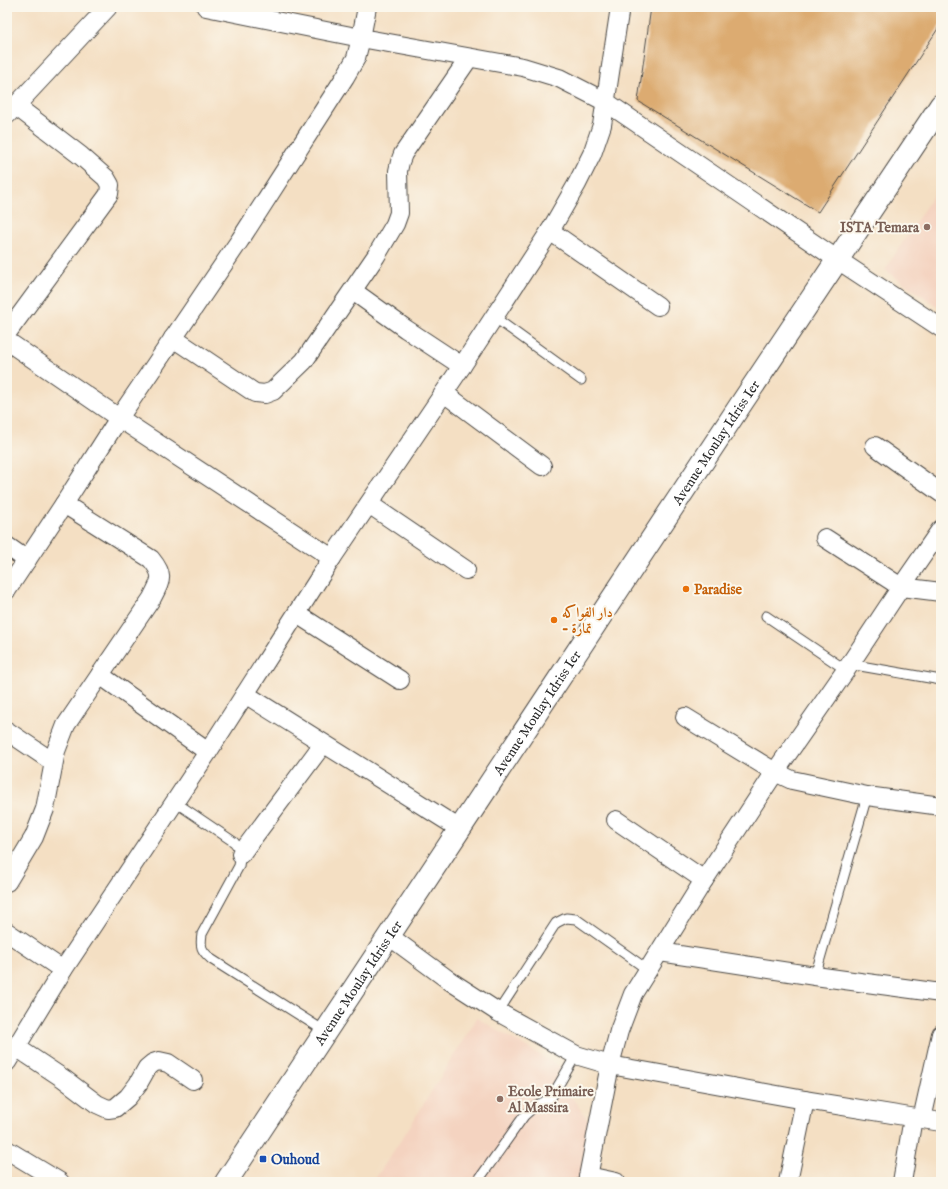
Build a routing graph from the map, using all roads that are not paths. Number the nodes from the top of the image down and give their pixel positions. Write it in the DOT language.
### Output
graph roads {
  1 [pos="108,7"];
  2 [pos="206,7"];
  3 [pos="367,7"];
  4 [pos="620,7"];
  5 [pos="239,10"];
  6 [pos="361,38"];
  7 [pos="468,58"];
  8 [pos="606,102"];
  9 [pos="941,105"];
  10 [pos="12,111"];
  11 [pos="550,231"];
  12 [pos="838,260"];
  13 [pos="353,291"];
  14 [pos="658,306"];
  15 [pos="494,317"];
  16 [pos="941,328"];
  17 [pos="7,333"];
  18 [pos="173,338"];
  19 [pos="7,341"];
  20 [pos="462,366"];
  21 [pos="581,380"];
  22 [pos="444,393"];
  23 [pos="119,418"];
  24 [pos="875,446"];
  25 [pos="542,466"];
  26 [pos="941,493"];
  27 [pos="64,504"];
  28 [pos="369,504"];
  29 [pos="941,529"];
  30 [pos="825,538"];
  31 [pos="7,546"];
  32 [pos="332,558"];
  33 [pos="27,560"];
  34 [pos="466,570"];
  35 [pos="901,586"];
  36 [pos="7,590"];
  37 [pos="941,592"];
  38 [pos="296,614"];
  39 [pos="766,616"];
  40 [pos="847,667"];
  41 [pos="100,675"];
  42 [pos="400,680"];
  43 [pos="941,680"];
  44 [pos="245,694"];
  45 [pos="686,716"];
  46 [pos="7,731"];
  47 [pos="323,744"];
  48 [pos="208,752"];
  49 [pos="53,762"];
  50 [pos="775,772"];
  51 [pos="867,796"];
  52 [pos="175,802"];
  53 [pos="941,804"];
  54 [pos="616,820"];
  55 [pos="460,829"];
  56 [pos="241,854"];
  57 [pos="704,880"];
  58 [pos="7,882"];
  59 [pos="7,932"];
  60 [pos="389,936"];
  61 [pos="660,952"];
  62 [pos="63,970"];
  63 [pos="648,970"];
  64 [pos="815,976"];
  65 [pos="941,992"];
  66 [pos="498,1012"];
  67 [pos="326,1032"];
  68 [pos="941,1034"];
  69 [pos="16,1047"];
  70 [pos="576,1055"];
  71 [pos="7,1062"];
  72 [pos="610,1065"];
  73 [pos="193,1080"];
  74 [pos="805,1100"];
  75 [pos="918,1118"];
  76 [pos="941,1122"];
  77 [pos="7,1150"];
  78 [pos="587,1179"];
  79 [pos="60,1182"];
  80 [pos="226,1182"];
  81 [pos="477,1182"];
  82 [pos="616,1182"];
  83 [pos="788,1182"];
  84 [pos="902,1182"];
  1 -- 10 [label="street"];
  2 -- 5 [label="street"];
  3 -- 6 [label="street"];
  4 -- 8 [label="street"];
  5 -- 6 [label="street"];
  6 -- 7 [label="street"];
  6 -- 18 [label="street"];
  7 -- 8 [label="street"];
  7 -- 13 [label="street"];
  8 -- 11 [label="street"];
  8 -- 12 [label="street"];
  9 -- 12 [label="main road, Avenue Moulay Idriss Ier"];
  10 -- 17 [label="street"];
  11 -- 14 [label="street"];
  11 -- 15 [label="street"];
  12 -- 16 [label="street"];
  12 -- 55 [label="main road, Avenue Moulay Idriss Ier"];
  13 -- 18 [label="street"];
  13 -- 20 [label="street"];
  15 -- 20 [label="street"];
  15 -- 21 [label="lane"];
  18 -- 23 [label="street"];
  19 -- 23 [label="street"];
  20 -- 22 [label="street"];
  22 -- 25 [label="street"];
  22 -- 28 [label="street"];
  23 -- 27 [label="street"];
  23 -- 32 [label="street"];
  24 -- 26 [label="street"];
  27 -- 33 [label="street"];
  27 -- 41 [label="street"];
  28 -- 32 [label="street"];
  28 -- 34 [label="street"];
  29 -- 35 [label="street"];
  30 -- 35 [label="street"];
  31 -- 33 [label="street"];
  32 -- 38 [label="street"];
  33 -- 36 [label="street"];
  35 -- 37 [label="street"];
  35 -- 40 [label="street"];
  38 -- 42 [label="street"];
  38 -- 44 [label="street"];
  39 -- 40 [label="lane"];
  40 -- 43 [label="lane"];
  40 -- 50 [label="street"];
  41 -- 48 [label="street"];
  41 -- 49 [label="street"];
  44 -- 47 [label="street"];
  44 -- 48 [label="street"];
  45 -- 50 [label="street"];
  46 -- 49 [label="street"];
  47 -- 55 [label="street"];
  47 -- 56 [label="street"];
  48 -- 52 [label="street"];
  49 -- 58 [label="street"];
  50 -- 51 [label="street"];
  50 -- 57 [label="street"];
  51 -- 53 [label="street"];
  51 -- 64 [label="lane"];
  52 -- 56 [label="lane"];
  52 -- 62 [label="street"];
  54 -- 57 [label="street"];
  55 -- 60 [label="main road, Avenue Moulay Idriss Ier"];
  56 -- 67 [label="lane"];
  57 -- 61 [label="street"];
  59 -- 62 [label="street"];
  60 -- 66 [label="street"];
  60 -- 67 [label="main road, Avenue Moulay Idriss Ier"];
  61 -- 63 [label="street"];
  61 -- 64 [label="street"];
  62 -- 69 [label="street"];
  63 -- 66 [label="lane"];
  63 -- 72 [label="street"];
  64 -- 65 [label="street"];
  66 -- 70 [label="street"];
  67 -- 80 [label="main road, Avenue Moulay Idriss Ier"];
  68 -- 75 [label="street"];
  69 -- 71 [label="street"];
  69 -- 73 [label="street"];
  70 -- 72 [label="street"];
  70 -- 81 [label="lane"];
  72 -- 74 [label="street"];
  72 -- 78 [label="street"];
  74 -- 75 [label="street"];
  74 -- 83 [label="street"];
  75 -- 76 [label="street"];
  75 -- 84 [label="street"];
  77 -- 79 [label="street"];
  78 -- 82 [label="street"];
}
